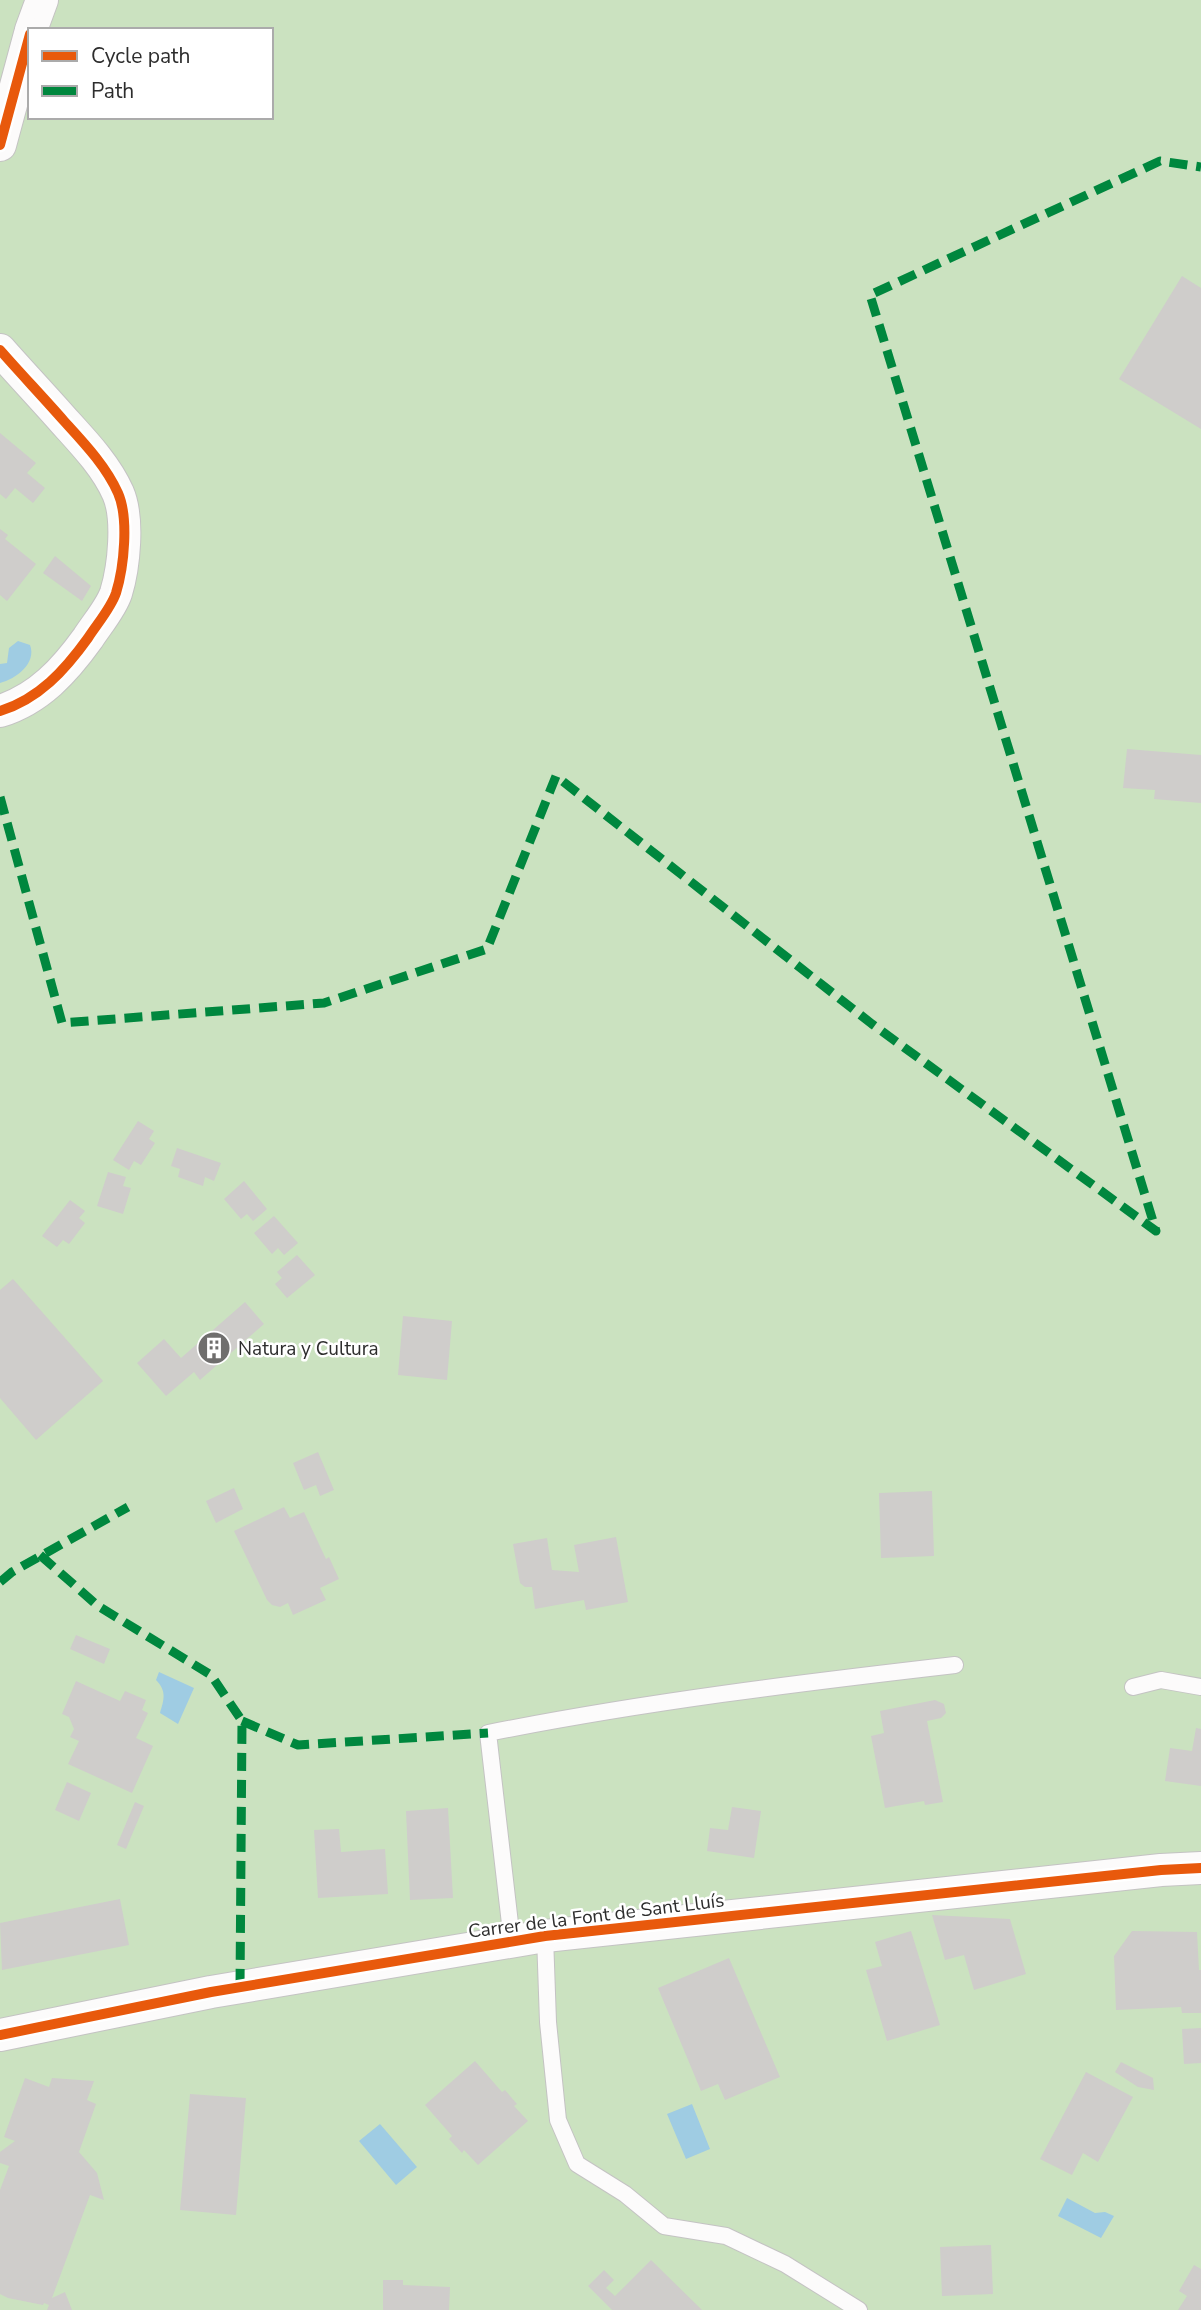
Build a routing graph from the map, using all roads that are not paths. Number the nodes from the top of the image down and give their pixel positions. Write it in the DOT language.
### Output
graph roads {
  1 [pos="42,0"];
  2 [pos="32,28"];
  3 [pos="28,43"];
  4 [pos="0,145"];
  5 [pos="0,350"];
  6 [pos="0,711"];
  7 [pos="955,1665"];
  8 [pos="1133,1687"];
  9 [pos="1201,1687"];
  10 [pos="1201,1868"];
  11 [pos="545,1936"];
  12 [pos="512,1941"];
  13 [pos="0,2035"];
  14 [pos="850,2308"];
  1 -- 2 [label="street"];
  3 -- 4 [label="street"];
  5 -- 6 [label="street"];
  7 -- 12 [label="lane"];
  8 -- 9 [label="lane"];
  10 -- 11 [label="street, Carrer de la Font de Sant Lluís"];
  11 -- 12 [label="street, Carrer de la Font de Sant Lluís"];
  11 -- 14 [label="lane"];
  12 -- 13 [label="street, Carrer de la Font de Sant Lluís"];
}
